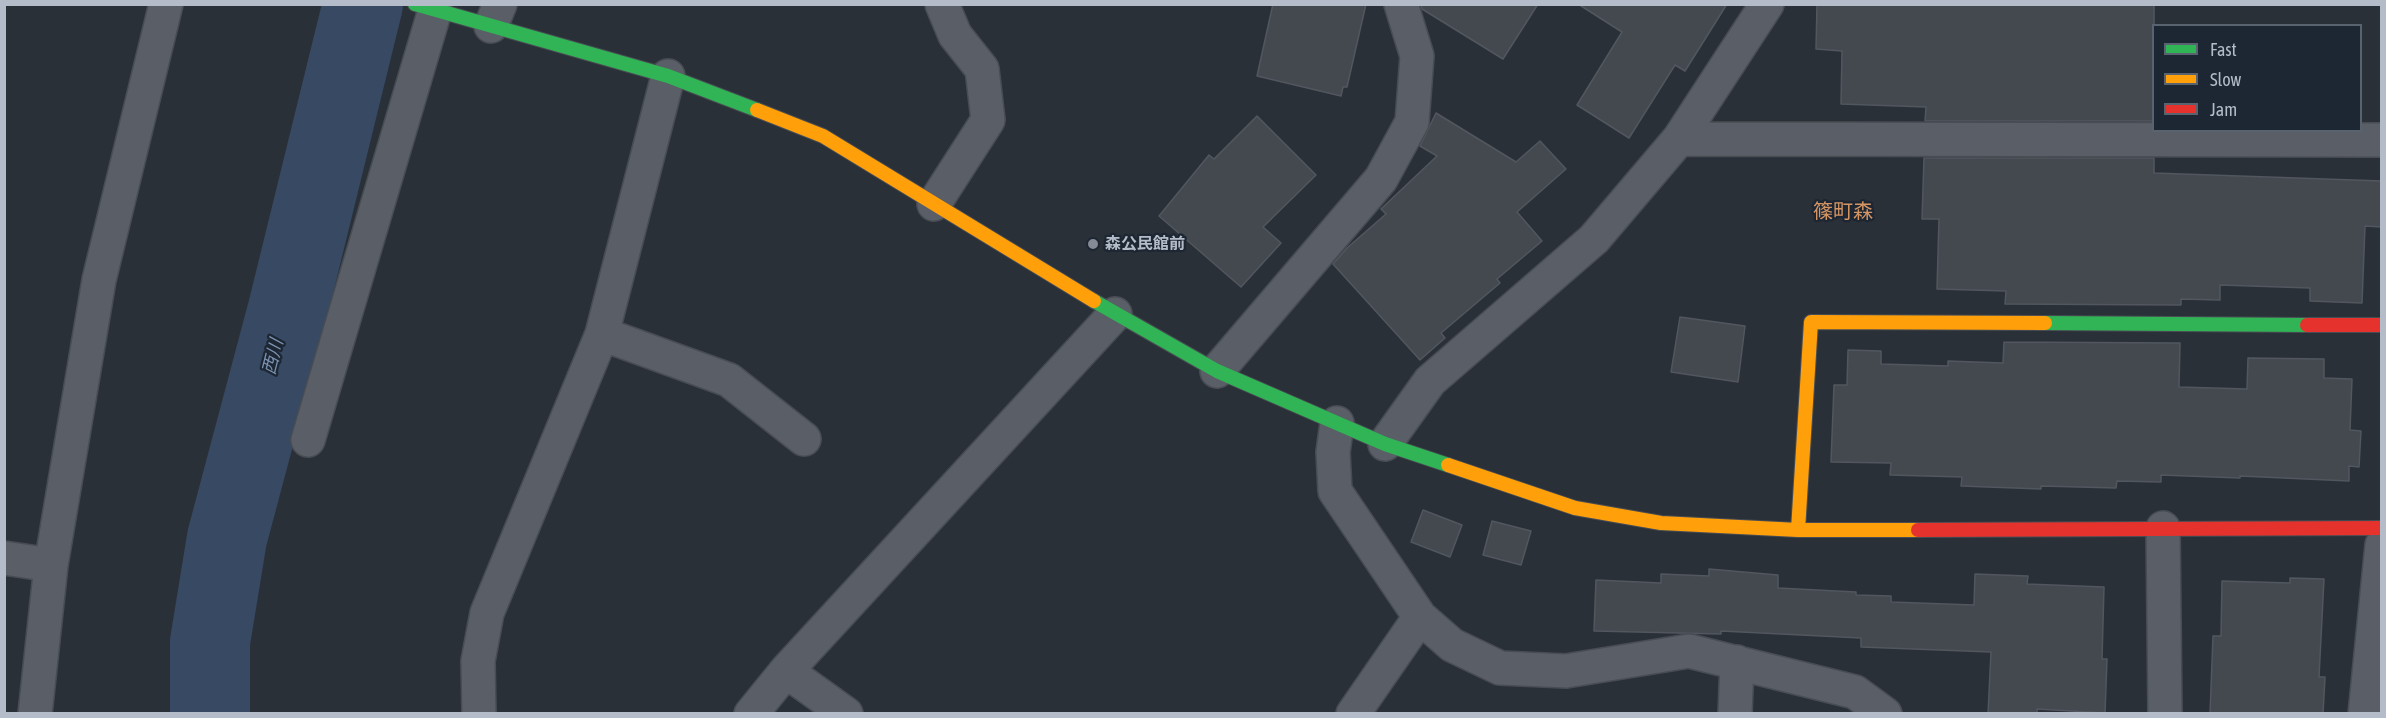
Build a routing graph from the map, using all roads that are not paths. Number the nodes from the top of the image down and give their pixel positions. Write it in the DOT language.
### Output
graph roads {
  1 [pos="166,4"];
  2 [pos="942,4"];
  3 [pos="1401,4"];
  4 [pos="1767,4"];
  5 [pos="425,7"];
  6 [pos="496,15"];
  7 [pos="668,76"];
  8 [pos="1679,139"];
  9 [pos="2382,140"];
  10 [pos="934,204"];
  11 [pos="1115,314"];
  12 [pos="2382,325"];
  13 [pos="602,334"];
  14 [pos="1217,371"];
  15 [pos="1337,423"];
  16 [pos="804,439"];
  17 [pos="308,440"];
  18 [pos="1385,444"];
  19 [pos="2163,528"];
  20 [pos="2382,528"];
  21 [pos="1798,530"];
  22 [pos="2382,545"];
  23 [pos="4,558"];
  24 [pos="51,565"];
  25 [pos="1420,617"];
  26 [pos="1737,662"];
  27 [pos="786,671"];
  28 [pos="35,714"];
  29 [pos="479,714"];
  30 [pos="751,714"];
  31 [pos="846,714"];
  32 [pos="1353,714"];
  33 [pos="1735,714"];
  34 [pos="1885,714"];
  35 [pos="2165,714"];
  36 [pos="2365,714"];
  1 -- 24 [label="street"];
  2 -- 10 [label="street"];
  3 -- 14 [label="street"];
  4 -- 8 [label="street"];
  5 -- 6 [label="street"];
  5 -- 17 [label="street"];
  6 -- 7 [label="street"];
  7 -- 10 [label="street"];
  7 -- 13 [label="street"];
  8 -- 9 [label="street"];
  8 -- 18 [label="street"];
  10 -- 11 [label="street"];
  11 -- 14 [label="street"];
  11 -- 27 [label="street"];
  12 -- 21 [label="street"];
  13 -- 16 [label="street"];
  13 -- 29 [label="street"];
  14 -- 15 [label="street"];
  15 -- 18 [label="street"];
  15 -- 25 [label="street"];
  18 -- 21 [label="street"];
  19 -- 20 [label="street"];
  19 -- 21 [label="street"];
  19 -- 35 [label="street"];
  22 -- 36 [label="street"];
  23 -- 24 [label="street"];
  24 -- 28 [label="street"];
  25 -- 26 [label="street"];
  25 -- 32 [label="street"];
  26 -- 33 [label="street"];
  26 -- 34 [label="street"];
  27 -- 30 [label="street"];
  27 -- 31 [label="street"];
}
